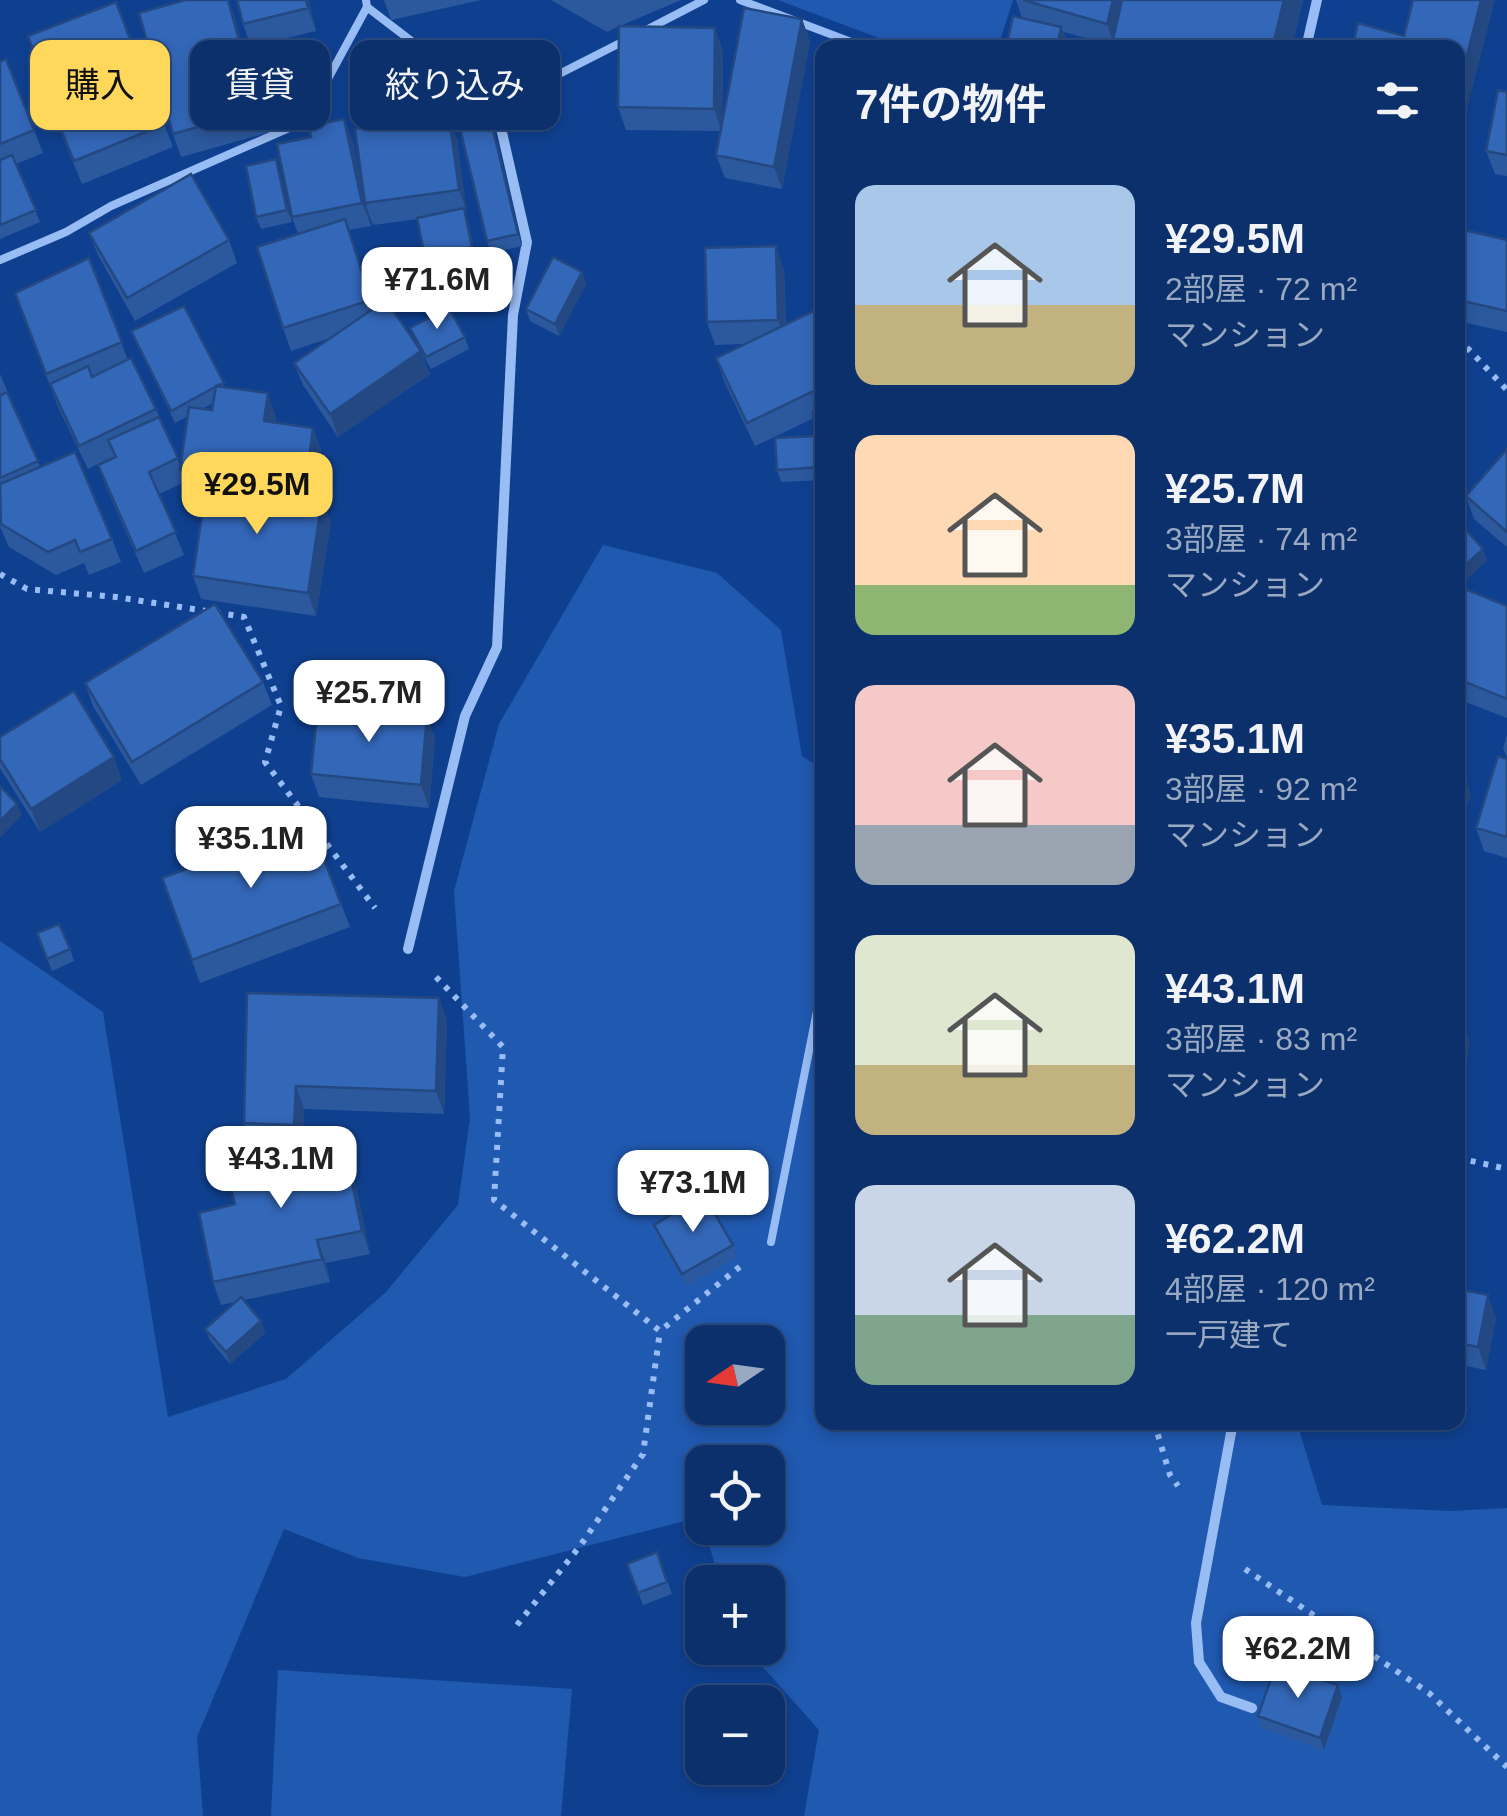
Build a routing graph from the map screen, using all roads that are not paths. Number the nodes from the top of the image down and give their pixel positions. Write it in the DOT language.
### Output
graph roads {
  1 [pos="704,0"];
  2 [pos="740,0"];
  3 [pos="1317,0"];
  4 [pos="366,4"];
  5 [pos="412,40"];
  6 [pos="845,40"];
  7 [pos="1308,40"];
  8 [pos="560,73"];
  9 [pos="501,130"];
  10 [pos="0,260"];
  11 [pos="408,948"];
  12 [pos="815,1021"];
  13 [pos="771,1242"];
  14 [pos="1231,1430"];
  15 [pos="1252,1708"];
  1 -- 8 [label="lane"];
  2 -- 6 [label="lane"];
  3 -- 7 [label="street"];
  4 -- 5 [label="lane"];
  4 -- 10 [label="lane"];
  9 -- 11 [label="street"];
  12 -- 13 [label="lane"];
  14 -- 15 [label="street"];
}
